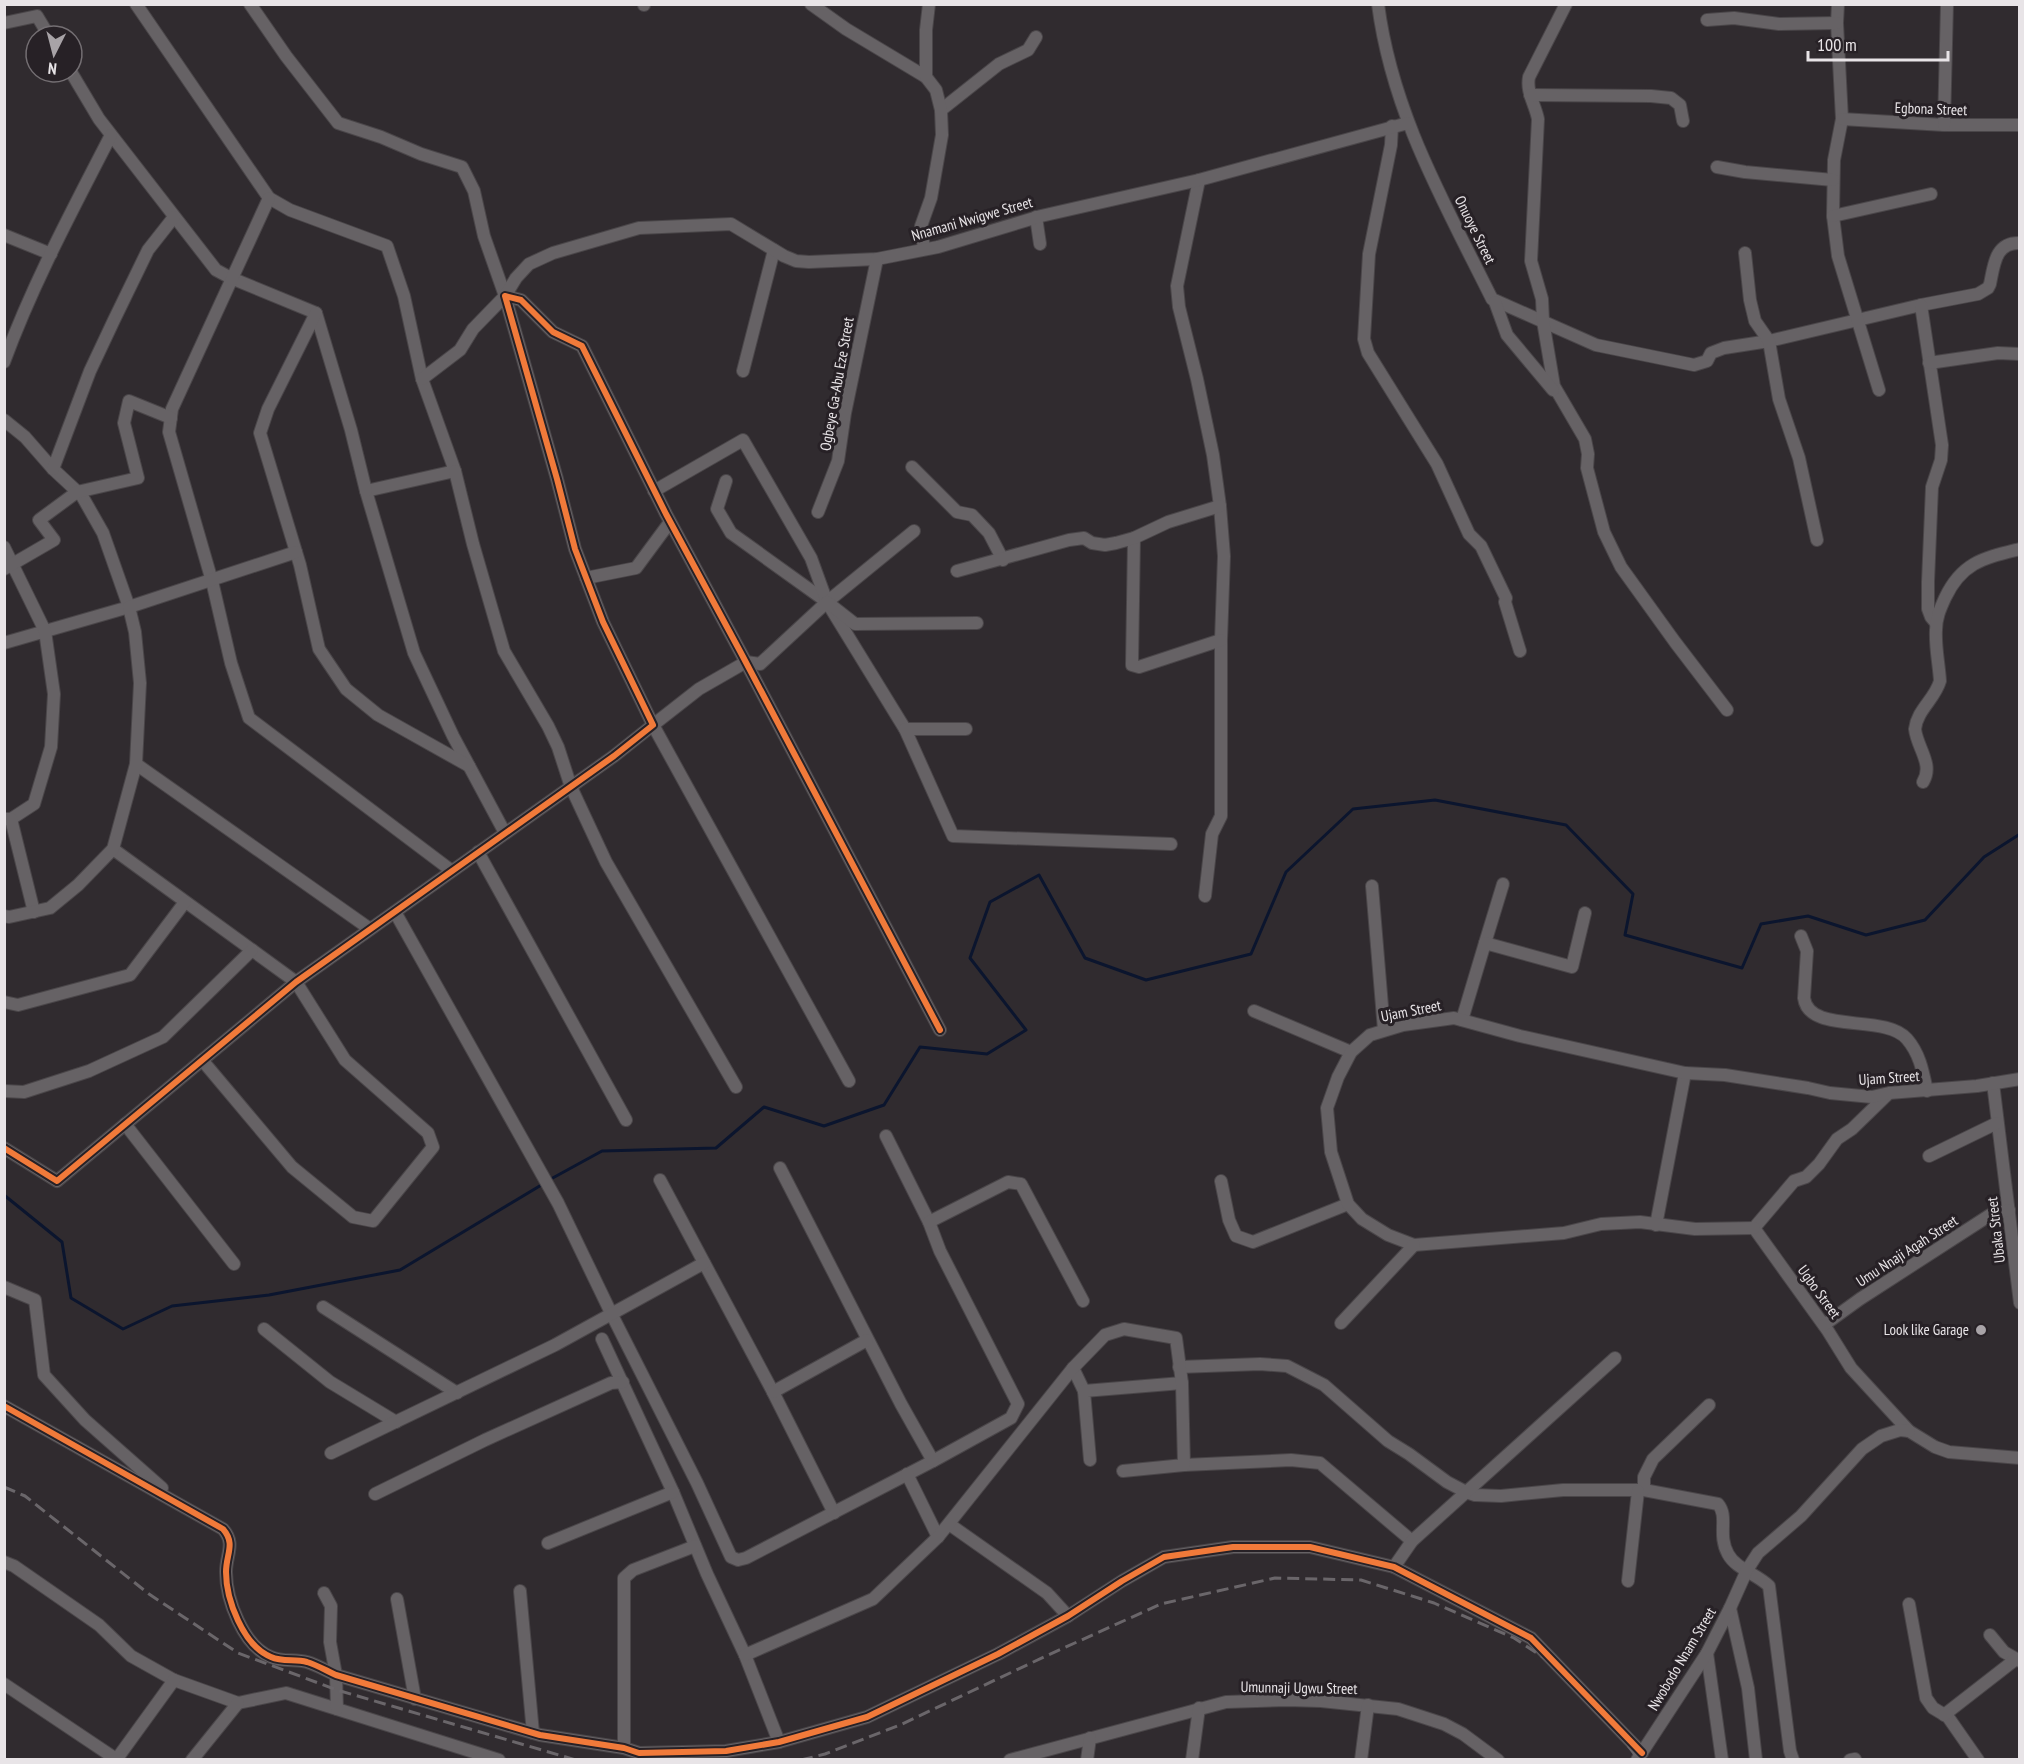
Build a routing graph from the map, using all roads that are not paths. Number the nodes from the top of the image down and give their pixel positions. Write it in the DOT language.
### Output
graph roads {
  1 [pos="136,4"];
  2 [pos="250,4"];
  3 [pos="811,4"];
  4 [pos="930,4"];
  5 [pos="1378,4"];
  6 [pos="1566,4"];
  7 [pos="1838,4"];
  8 [pos="1947,4"];
  9 [pos="1707,20"];
  10 [pos="4,23"];
  11 [pos="1837,23"];
  12 [pos="42,24"];
  13 [pos="1036,38"];
  14 [pos="926,77"];
  15 [pos="78,84"];
  16 [pos="1530,95"];
  17 [pos="941,110"];
  18 [pos="1842,119"];
  19 [pos="1683,121"];
  20 [pos="1408,123"];
  21 [pos="1944,125"];
  22 [pos="2019,125"];
  23 [pos="1392,126"];
  24 [pos="111,135"];
  25 [pos="1717,167"];
  26 [pos="1199,180"];
  27 [pos="1833,180"];
  28 [pos="1930,194"];
  29 [pos="269,198"];
  30 [pos="1833,216"];
  31 [pos="174,217"];
  32 [pos="1036,217"];
  33 [pos="4,235"];
  34 [pos="2019,243"];
  35 [pos="1040,244"];
  36 [pos="924,249"];
  37 [pos="774,250"];
  38 [pos="1745,253"];
  39 [pos="51,254"];
  40 [pos="877,259"];
  41 [pos="231,278"];
  42 [pos="505,296"];
  43 [pos="1495,302"];
  44 [pos="1921,305"];
  45 [pos="316,313"];
  46 [pos="1858,320"];
  47 [pos="1543,321"];
  48 [pos="4,322"];
  49 [pos="17,327"];
  50 [pos="1769,341"];
  51 [pos="2019,354"];
  52 [pos="4,362"];
  53 [pos="1929,363"];
  54 [pos="743,371"];
  55 [pos="422,379"];
  56 [pos="1879,390"];
  57 [pos="1564,403"];
  58 [pos="171,418"];
  59 [pos="4,420"];
  60 [pos="912,467"];
  61 [pos="53,469"];
  62 [pos="455,471"];
  63 [pos="726,481"];
  64 [pos="366,491"];
  65 [pos="654,491"];
  66 [pos="77,492"];
  67 [pos="1220,506"];
  68 [pos="818,512"];
  69 [pos="670,522"];
  70 [pos="914,531"];
  71 [pos="1134,538"];
  72 [pos="1817,540"];
  73 [pos="4,547"];
  74 [pos="2019,549"];
  75 [pos="296,552"];
  76 [pos="1003,560"];
  77 [pos="9,567"];
  78 [pos="957,572"];
  79 [pos="586,578"];
  80 [pos="212,580"];
  81 [pos="827,602"];
  82 [pos="129,607"];
  83 [pos="976,623"];
  84 [pos="1936,623"];
  85 [pos="45,631"];
  86 [pos="1221,640"];
  87 [pos="4,643"];
  88 [pos="1520,651"];
  89 [pos="746,662"];
  90 [pos="1727,710"];
  91 [pos="653,725"];
  92 [pos="905,729"];
  93 [pos="966,729"];
  94 [pos="136,764"];
  95 [pos="469,766"];
  96 [pos="1923,782"];
  97 [pos="571,787"];
  98 [pos="8,819"];
  99 [pos="505,833"];
  100 [pos="1170,844"];
  101 [pos="113,849"];
  102 [pos="478,852"];
  103 [pos="452,870"];
  104 [pos="1503,884"];
  105 [pos="1372,886"];
  106 [pos="1205,897"];
  107 [pos="185,902"];
  108 [pos="34,912"];
  109 [pos="395,912"];
  110 [pos="1585,913"];
  111 [pos="4,916"];
  112 [pos="370,929"];
  113 [pos="1801,936"];
  114 [pos="1485,943"];
  115 [pos="252,950"];
  116 [pos="296,981"];
  117 [pos="4,1002"];
  118 [pos="1254,1011"];
  119 [pos="1462,1020"];
  120 [pos="940,1030"];
  121 [pos="1384,1030"];
  122 [pos="1351,1052"];
  123 [pos="202,1060"];
  124 [pos="1685,1073"];
  125 [pos="2019,1079"];
  126 [pos="849,1081"];
  127 [pos="1993,1083"];
  128 [pos="736,1087"];
  129 [pos="4,1091"];
  130 [pos="1927,1091"];
  131 [pos="1889,1093"];
  132 [pos="626,1120"];
  133 [pos="1996,1123"];
  134 [pos="125,1124"];
  135 [pos="886,1136"];
  136 [pos="4,1148"];
  137 [pos="1929,1156"];
  138 [pos="780,1168"];
  139 [pos="660,1180"];
  140 [pos="1221,1181"];
  141 [pos="1348,1204"];
  142 [pos="2009,1210"];
  143 [pos="929,1222"];
  144 [pos="1656,1224"];
  145 [pos="1754,1228"];
  146 [pos="1414,1245"];
  147 [pos="704,1263"];
  148 [pos="234,1264"];
  149 [pos="4,1287"];
  150 [pos="1083,1301"];
  151 [pos="2019,1303"];
  152 [pos="323,1307"];
  153 [pos="612,1315"];
  154 [pos="1341,1323"];
  155 [pos="1824,1325"];
  156 [pos="264,1329"];
  157 [pos="602,1339"];
  158 [pos="867,1340"];
  159 [pos="1615,1358"];
  160 [pos="1179,1367"];
  161 [pos="1073,1368"];
  162 [pos="623,1382"];
  163 [pos="1182,1383"];
  164 [pos="1084,1391"];
  165 [pos="457,1392"];
  166 [pos="773,1392"];
  167 [pos="1709,1405"];
  168 [pos="4,1406"];
  169 [pos="396,1422"];
  170 [pos="1909,1431"];
  171 [pos="331,1453"];
  172 [pos="2019,1458"];
  173 [pos="1090,1460"];
  174 [pos="933,1461"];
  175 [pos="1184,1465"];
  176 [pos="1124,1471"];
  177 [pos="908,1474"];
  178 [pos="1641,1491"];
  179 [pos="673,1492"];
  180 [pos="1466,1492"];
  181 [pos="375,1494"];
  182 [pos="181,1505"];
  183 [pos="834,1513"];
  184 [pos="949,1524"];
  185 [pos="938,1537"];
  186 [pos="1412,1541"];
  187 [pos="548,1543"];
  188 [pos="695,1546"];
  189 [pos="4,1562"];
  190 [pos="1394,1567"];
  191 [pos="1747,1570"];
  192 [pos="1628,1581"];
  193 [pos="520,1591"];
  194 [pos="324,1593"];
  195 [pos="397,1599"];
  196 [pos="1909,1604"];
  197 [pos="1730,1608"];
  198 [pos="1068,1616"];
  199 [pos="1990,1635"];
  200 [pos="1707,1653"];
  201 [pos="745,1654"];
  202 [pos="2018,1660"];
  203 [pos="336,1675"];
  204 [pos="174,1680"];
  205 [pos="4,1684"];
  206 [pos="415,1699"];
  207 [pos="238,1702"];
  208 [pos="1368,1705"];
  209 [pos="1199,1708"];
  210 [pos="337,1709"];
  211 [pos="1944,1715"];
  212 [pos="533,1733"];
  213 [pos="1090,1738"];
  214 [pos="779,1742"];
  215 [pos="624,1748"];
  216 [pos="639,1756"];
  217 [pos="1640,1756"];
  218 [pos="484,1757"];
  219 [pos="116,1759"];
  220 [pos="192,1760"];
  221 [pos="499,1760"];
  222 [pos="1010,1760"];
  223 [pos="1088,1760"];
  224 [pos="1192,1760"];
  225 [pos="1361,1760"];
  226 [pos="1498,1760"];
  227 [pos="1722,1760"];
  228 [pos="1756,1760"];
  229 [pos="1794,1760"];
  230 [pos="1978,1760"];
  1 -- 29 [label="street"];
  2 -- 42 [label="street"];
  3 -- 14 [label="street"];
  4 -- 14 [label="street"];
  5 -- 20 [label="street, Onuoye Street"];
  6 -- 16 [label="street"];
  7 -- 11 [label="street"];
  8 -- 21 [label="street"];
  9 -- 11 [label="street"];
  10 -- 12 [label="street"];
  11 -- 18 [label="street"];
  13 -- 17 [label="street"];
  14 -- 17 [label="street"];
  15 -- 24 [label="street"];
  16 -- 19 [label="street"];
  16 -- 47 [label="street"];
  17 -- 36 [label="street"];
  18 -- 21 [label="street, Egbona Street"];
  18 -- 27 [label="street"];
  20 -- 23 [label="street, Nnamani Nwigwe Street"];
  20 -- 43 [label="street, Onuoye Street"];
  21 -- 22 [label="street, Egbona Street"];
  23 -- 26 [label="street, Nnamani Nwigwe Street"];
  23 -- 88 [label="street"];
  24 -- 31 [label="street"];
  24 -- 39 [label="street"];
  25 -- 27 [label="street"];
  26 -- 32 [label="street, Nnamani Nwigwe Street"];
  26 -- 67 [label="street"];
  27 -- 30 [label="street"];
  28 -- 30 [label="street"];
  29 -- 41 [label="street"];
  29 -- 55 [label="street"];
  30 -- 46 [label="street"];
  31 -- 41 [label="street"];
  31 -- 61 [label="street"];
  32 -- 35 [label="street"];
  32 -- 36 [label="street, Nnamani Nwigwe Street"];
  33 -- 39 [label="street"];
  34 -- 44 [label="street"];
  36 -- 40 [label="street, Nnamani Nwigwe Street"];
  37 -- 40 [label="street, Nnamani Nwigwe Street"];
  37 -- 42 [label="street, Nnamani Nwigwe Street"];
  37 -- 54 [label="street"];
  38 -- 50 [label="street"];
  39 -- 49 [label="street"];
  40 -- 68 [label="street, Ogbeye Ga-Abu Eze Street"];
  41 -- 45 [label="street"];
  41 -- 58 [label="street"];
  42 -- 55 [label="street, Nnamani Nwigwe Street"];
  42 -- 65 [label="street"];
  42 -- 79 [label="street"];
  43 -- 47 [label="street"];
  43 -- 57 [label="street, Onuoye Street"];
  44 -- 46 [label="street"];
  44 -- 53 [label="street"];
  45 -- 64 [label="street"];
  45 -- 75 [label="street"];
  46 -- 50 [label="street"];
  46 -- 56 [label="street"];
  47 -- 50 [label="street"];
  47 -- 57 [label="street"];
  48 -- 49 [label="street"];
  49 -- 52 [label="street"];
  50 -- 72 [label="street"];
  51 -- 53 [label="street"];
  53 -- 84 [label="street"];
  55 -- 62 [label="street"];
  57 -- 90 [label="street"];
  58 -- 66 [label="street"];
  58 -- 80 [label="street"];
  59 -- 61 [label="street"];
  60 -- 76 [label="street"];
  61 -- 66 [label="street"];
  62 -- 64 [label="street"];
  62 -- 97 [label="street"];
  63 -- 81 [label="street"];
  64 -- 95 [label="street"];
  65 -- 69 [label="street"];
  65 -- 81 [label="street"];
  66 -- 77 [label="street"];
  66 -- 82 [label="street"];
  67 -- 71 [label="street"];
  67 -- 86 [label="street"];
  69 -- 79 [label="street"];
  69 -- 89 [label="street"];
  70 -- 81 [label="street"];
  71 -- 76 [label="street"];
  71 -- 86 [label="street"];
  73 -- 77 [label="street"];
  74 -- 84 [label="street"];
  75 -- 80 [label="street"];
  75 -- 95 [label="street"];
  76 -- 78 [label="street"];
  77 -- 85 [label="street"];
  79 -- 91 [label="street"];
  80 -- 82 [label="street"];
  80 -- 103 [label="street"];
  81 -- 83 [label="street"];
  81 -- 89 [label="street"];
  81 -- 92 [label="street"];
  82 -- 85 [label="street"];
  82 -- 94 [label="street"];
  84 -- 96 [label="street"];
  85 -- 87 [label="street"];
  85 -- 98 [label="street"];
  86 -- 106 [label="street"];
  89 -- 91 [label="street"];
  89 -- 120 [label="street"];
  91 -- 97 [label="street"];
  91 -- 126 [label="street"];
  92 -- 93 [label="street"];
  92 -- 100 [label="street"];
  94 -- 101 [label="street"];
  94 -- 112 [label="street"];
  95 -- 99 [label="street"];
  97 -- 99 [label="street"];
  97 -- 128 [label="street"];
  98 -- 108 [label="street"];
  99 -- 102 [label="street"];
  101 -- 107 [label="street"];
  101 -- 108 [label="street"];
  102 -- 103 [label="street"];
  102 -- 132 [label="street"];
  103 -- 109 [label="street"];
  104 -- 114 [label="street"];
  105 -- 121 [label="street"];
  107 -- 115 [label="street"];
  107 -- 117 [label="street"];
  108 -- 111 [label="street"];
  109 -- 112 [label="street"];
  109 -- 153 [label="street"];
  110 -- 114 [label="street"];
  112 -- 116 [label="street"];
  113 -- 130 [label="street"];
  114 -- 119 [label="street"];
  115 -- 116 [label="street"];
  115 -- 129 [label="street"];
  116 -- 123 [label="street"];
  116 -- 123 [label="street"];
  118 -- 122 [label="street"];
  119 -- 121 [label="street, Ujam Street"];
  119 -- 124 [label="street, Ujam Street"];
  121 -- 122 [label="street, Ujam Street"];
  122 -- 141 [label="street, Ujam Street"];
  123 -- 134 [label="street"];
  124 -- 131 [label="street, Ujam Street"];
  124 -- 144 [label="street"];
  125 -- 127 [label="street, Ujam Street"];
  127 -- 130 [label="street, Ujam Street"];
  127 -- 133 [label="street, Ubaka Street"];
  130 -- 131 [label="street, Ujam Street"];
  131 -- 145 [label="street"];
  133 -- 137 [label="street"];
  133 -- 142 [label="street, Ubaka Street"];
  134 -- 136 [label="street"];
  134 -- 148 [label="street"];
  135 -- 143 [label="street"];
  138 -- 158 [label="street"];
  139 -- 147 [label="street"];
  140 -- 141 [label="street"];
  141 -- 146 [label="street, Ujam Street"];
  142 -- 151 [label="street, Ubaka Street"];
  142 -- 155 [label="street, Umu Nnaji Agah Street"];
  143 -- 150 [label="street"];
  143 -- 174 [label="street"];
  144 -- 145 [label="street, Ujam Street"];
  144 -- 146 [label="street, Ujam Street"];
  145 -- 155 [label="street, Ugbo Street"];
  146 -- 154 [label="street"];
  147 -- 153 [label="street"];
  147 -- 166 [label="street"];
  149 -- 182 [label="street"];
  152 -- 165 [label="street"];
  153 -- 165 [label="street"];
  153 -- 183 [label="street"];
  155 -- 170 [label="street, Ugbo Street"];
  156 -- 169 [label="street"];
  157 -- 162 [label="street"];
  158 -- 166 [label="street"];
  158 -- 174 [label="street"];
  159 -- 180 [label="street"];
  160 -- 161 [label="street"];
  160 -- 163 [label="street"];
  160 -- 180 [label="street"];
  161 -- 164 [label="street"];
  161 -- 184 [label="street"];
  162 -- 179 [label="street"];
  162 -- 181 [label="street"];
  163 -- 164 [label="street"];
  163 -- 175 [label="street"];
  164 -- 173 [label="street"];
  165 -- 169 [label="street"];
  166 -- 183 [label="street"];
  167 -- 178 [label="street"];
  168 -- 182 [label="street"];
  169 -- 171 [label="street"];
  170 -- 172 [label="street, Ugbo Street"];
  170 -- 191 [label="street, Nwobodo Nnam Street"];
  174 -- 177 [label="street"];
  175 -- 176 [label="street"];
  175 -- 186 [label="street"];
  177 -- 183 [label="street"];
  177 -- 185 [label="street"];
  178 -- 180 [label="street"];
  178 -- 191 [label="street"];
  178 -- 192 [label="street"];
  179 -- 187 [label="street"];
  179 -- 188 [label="street"];
  180 -- 186 [label="street"];
  182 -- 203 [label="street"];
  184 -- 185 [label="street"];
  184 -- 198 [label="street"];
  185 -- 201 [label="street"];
  186 -- 190 [label="street"];
  188 -- 201 [label="street"];
  188 -- 215 [label="street"];
  189 -- 204 [label="street"];
  190 -- 198 [label="street"];
  190 -- 217 [label="street"];
  191 -- 197 [label="street, Nwobodo Nnam Street"];
  191 -- 229 [label="street"];
  193 -- 212 [label="street"];
  194 -- 203 [label="street"];
  195 -- 206 [label="street"];
  196 -- 211 [label="street"];
  197 -- 200 [label="street, Nwobodo Nnam Street"];
  197 -- 228 [label="street"];
  198 -- 214 [label="street"];
  199 -- 202 [label="street"];
  200 -- 217 [label="street, Nwobodo Nnam Street"];
  200 -- 227 [label="street"];
  201 -- 214 [label="street"];
  202 -- 211 [label="street"];
  203 -- 206 [label="street"];
  203 -- 210 [label="street"];
  204 -- 207 [label="street"];
  204 -- 219 [label="street"];
  205 -- 219 [label="street"];
  206 -- 212 [label="street"];
  207 -- 210 [label="street"];
  207 -- 220 [label="street"];
  208 -- 209 [label="street, Umunnaji Ugwu Street"];
  208 -- 225 [label="street"];
  208 -- 226 [label="street, Umunnaji Ugwu Street"];
  209 -- 213 [label="street, Umunnaji Ugwu Street"];
  209 -- 224 [label="street"];
  210 -- 218 [label="street"];
  211 -- 230 [label="street"];
  212 -- 215 [label="street"];
  213 -- 222 [label="street, Umunnaji Ugwu Street"];
  213 -- 223 [label="street"];
  214 -- 216 [label="street"];
  215 -- 216 [label="street"];
  218 -- 221 [label="street"];
}
